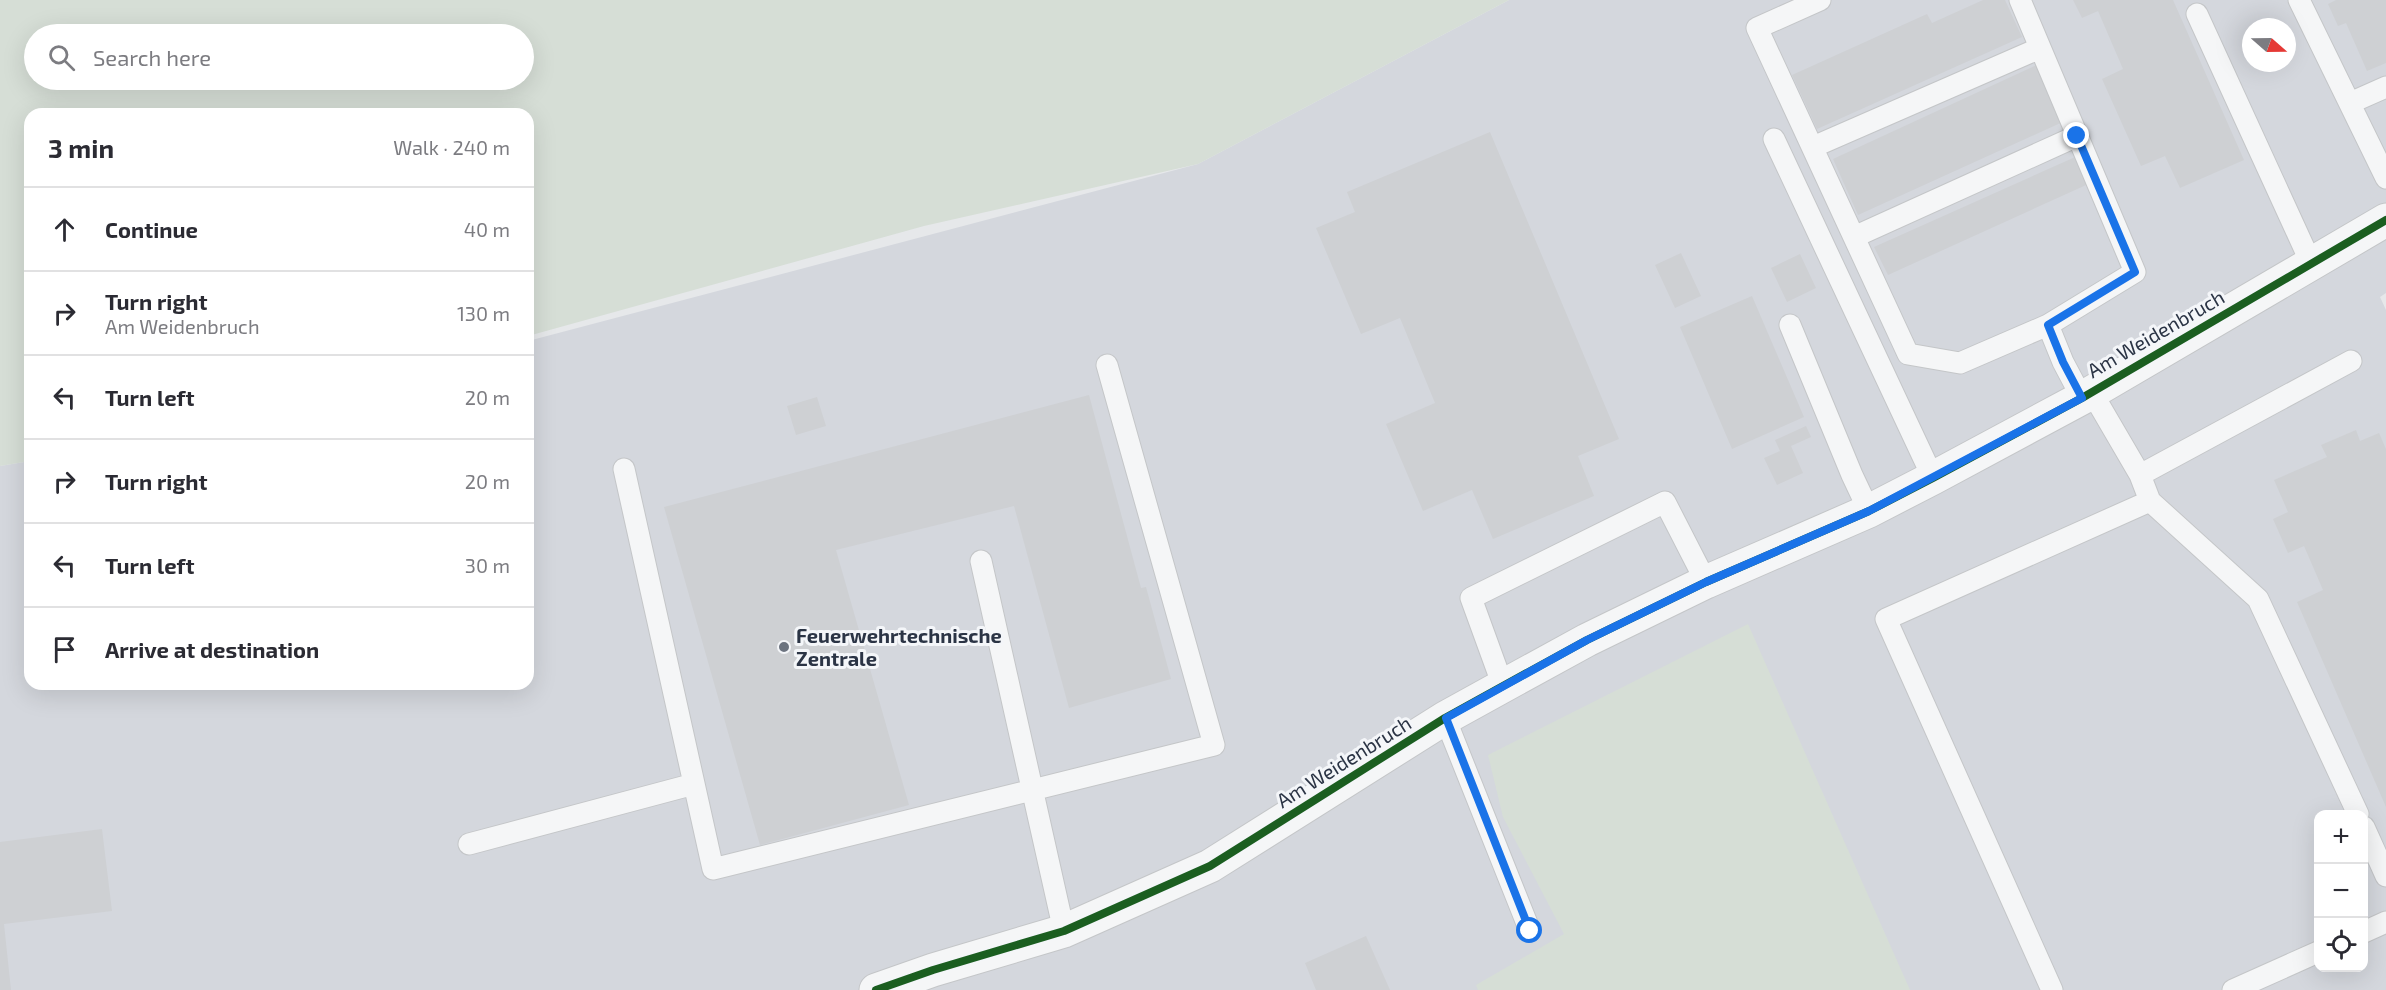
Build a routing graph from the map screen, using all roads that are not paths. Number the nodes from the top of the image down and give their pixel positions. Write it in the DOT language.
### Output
graph roads {
  1 [pos="1820,0"];
  2 [pos="2020,0"];
  3 [pos="2299,0"];
  4 [pos="2198,14"];
  5 [pos="2040,48"];
  6 [pos="2386,87"];
  7 [pos="2350,103"];
  8 [pos="2077,136"];
  9 [pos="1774,139"];
  10 [pos="1813,147"];
  11 [pos="2386,178"];
  12 [pos="2386,220"];
  13 [pos="1854,237"];
  14 [pos="2311,263"];
  15 [pos="1790,325"];
  16 [pos="2048,325"];
  17 [pos="2351,361"];
  18 [pos="1107,365"];
  19 [pos="2087,395"];
  20 [pos="624,468"];
  21 [pos="2140,475"];
  22 [pos="1933,478"];
  23 [pos="2150,501"];
  24 [pos="1869,511"];
  25 [pos="981,561"];
  26 [pos="1706,582"];
  27 [pos="1503,686"];
  28 [pos="1446,718"];
  29 [pos="694,784"];
  30 [pos="1033,790"];
  31 [pos="2356,810"];
  32 [pos="2368,836"];
  33 [pos="469,844"];
  34 [pos="2386,876"];
  35 [pos="2386,922"];
  36 [pos="2368,930"];
  37 [pos="1530,931"];
  38 [pos="1065,932"];
  39 [pos="2314,954"];
  40 [pos="936,980"];
  41 [pos="876,990"];
  42 [pos="2052,990"];
  43 [pos="2233,990"];
  1 -- 10 [label="lane"];
  2 -- 5 [label="lane"];
  3 -- 7 [label="lane"];
  4 -- 14 [label="lane"];
  5 -- 8 [label="lane"];
  5 -- 10 [label="lane"];
  6 -- 7 [label="lane"];
  7 -- 11 [label="lane"];
  8 -- 13 [label="lane"];
  8 -- 16 [label="lane"];
  9 -- 22 [label="lane"];
  10 -- 13 [label="lane"];
  12 -- 14 [label="street, Am Weidenbruch"];
  13 -- 16 [label="lane"];
  14 -- 19 [label="street, Am Weidenbruch"];
  15 -- 24 [label="lane"];
  16 -- 19 [label="lane"];
  17 -- 21 [label="lane"];
  18 -- 30 [label="lane"];
  19 -- 21 [label="lane"];
  19 -- 22 [label="street, Am Weidenbruch"];
  20 -- 29 [label="lane"];
  21 -- 23 [label="lane"];
  22 -- 24 [label="street, Am Weidenbruch"];
  23 -- 31 [label="lane"];
  23 -- 42 [label="lane"];
  24 -- 26 [label="street, Am Weidenbruch"];
  25 -- 30 [label="lane"];
  26 -- 27 [label="street, Am Weidenbruch"];
  26 -- 27 [label="lane"];
  27 -- 28 [label="street, Am Weidenbruch"];
  28 -- 37 [label="lane"];
  28 -- 38 [label="street, Am Weidenbruch"];
  29 -- 30 [label="lane"];
  29 -- 33 [label="lane"];
  30 -- 38 [label="lane"];
  32 -- 34 [label="lane"];
  35 -- 36 [label="lane"];
  38 -- 40 [label="street, Am Weidenbruch"];
  39 -- 43 [label="lane"];
  40 -- 41 [label="street, Am Weidenbruch"];
}
